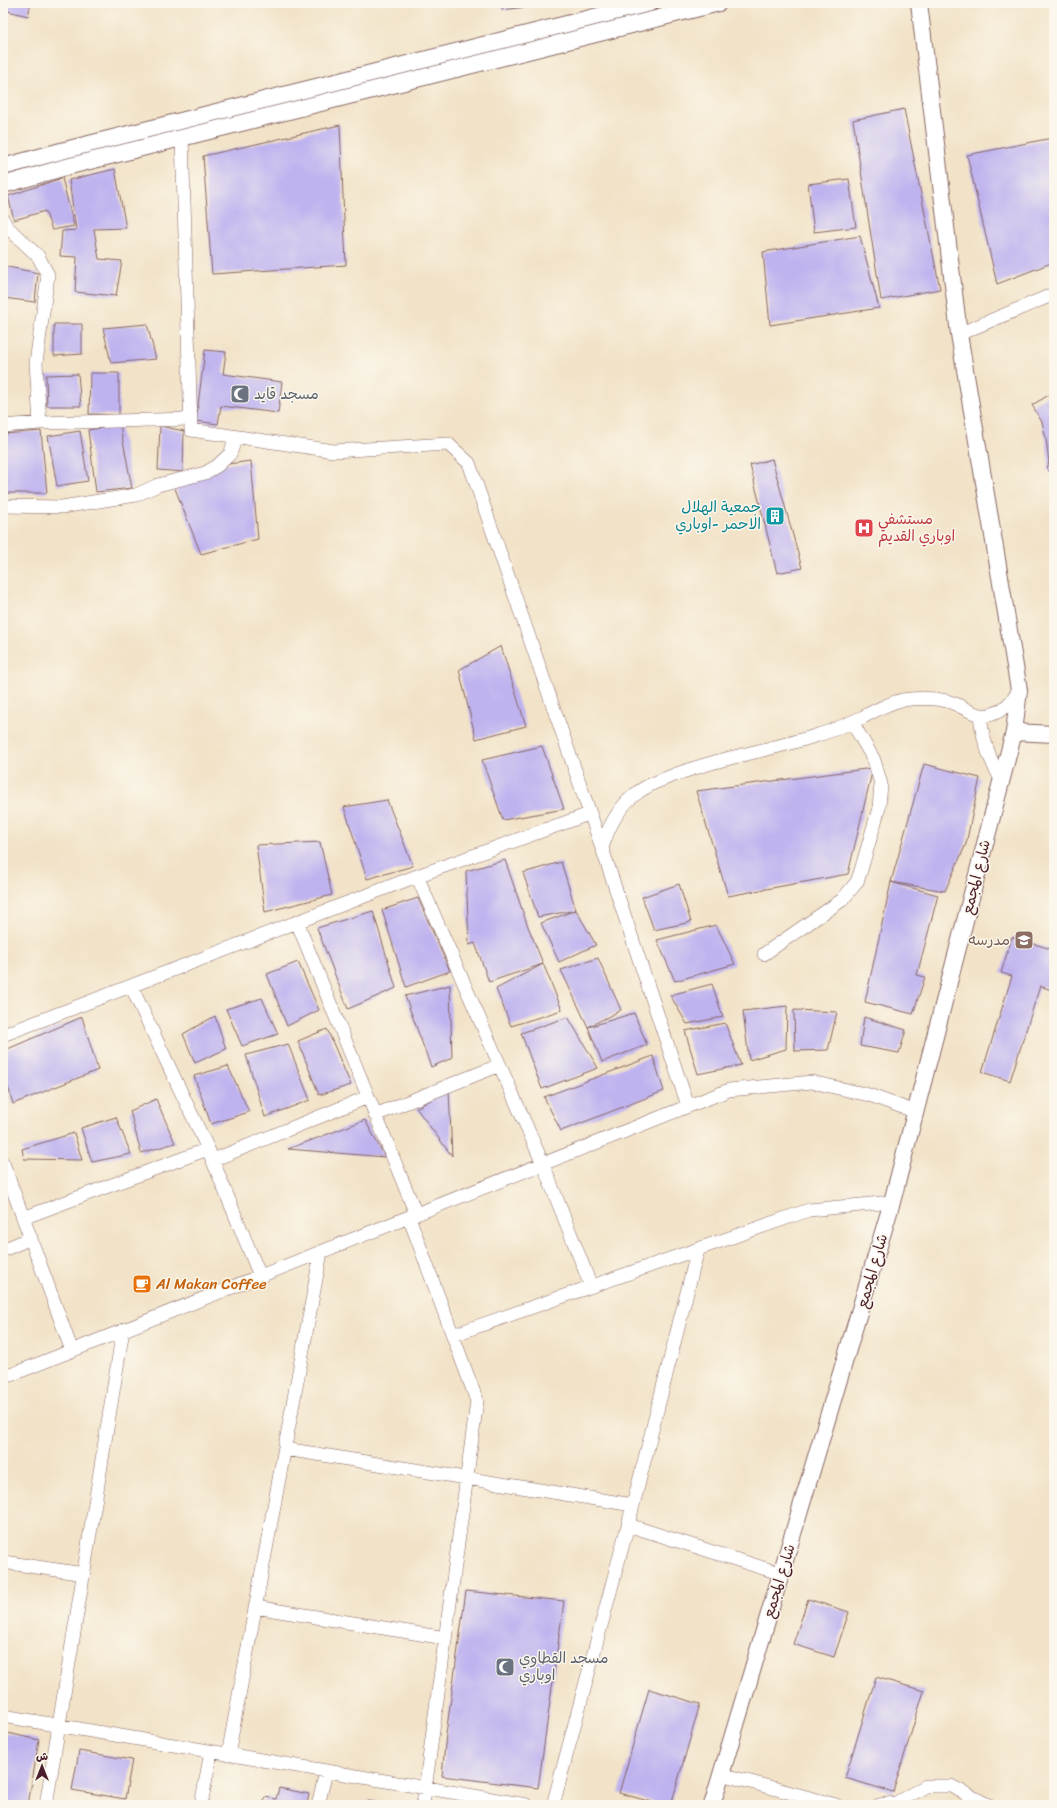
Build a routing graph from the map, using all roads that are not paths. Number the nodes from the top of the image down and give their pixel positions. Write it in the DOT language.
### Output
graph roads {
  1 [pos="650,3"];
  2 [pos="720,3"];
  3 [pos="920,3"];
  4 [pos="182,137"];
  5 [pos="3,168"];
  6 [pos="3,185"];
  7 [pos="3,220"];
  8 [pos="1054,294"];
  9 [pos="959,334"];
  10 [pos="191,419"];
  11 [pos="40,423"];
  12 [pos="3,426"];
  13 [pos="236,437"];
  14 [pos="3,506"];
  15 [pos="1019,690"];
  16 [pos="980,715"];
  17 [pos="852,722"];
  18 [pos="1014,732"];
  19 [pos="1054,734"];
  20 [pos="1001,779"];
  21 [pos="589,814"];
  22 [pos="602,848"];
  23 [pos="417,876"];
  24 [pos="297,922"];
  25 [pos="764,954"];
  26 [pos="131,986"];
  27 [pos="3,1035"];
  28 [pos="500,1065"];
  29 [pos="368,1097"];
  30 [pos="688,1106"];
  31 [pos="916,1112"];
  32 [pos="375,1114"];
  33 [pos="211,1154"];
  34 [pos="3,1162"];
  35 [pos="543,1164"];
  36 [pos="892,1202"];
  37 [pos="412,1215"];
  38 [pos="23,1218"];
  39 [pos="31,1238"];
  40 [pos="698,1248"];
  41 [pos="3,1250"];
  42 [pos="321,1252"];
  43 [pos="260,1276"];
  44 [pos="591,1286"];
  45 [pos="123,1330"];
  46 [pos="453,1335"];
  47 [pos="72,1351"];
  48 [pos="3,1378"];
  49 [pos="285,1449"];
  50 [pos="466,1478"];
  51 [pos="633,1504"];
  52 [pos="628,1525"];
  53 [pos="3,1562"];
  54 [pos="84,1574"];
  55 [pos="782,1574"];
  56 [pos="255,1607"];
  57 [pos="445,1638"];
  58 [pos="3,1716"];
  59 [pos="60,1726"];
  60 [pos="211,1752"];
  61 [pos="228,1755"];
  62 [pos="326,1772"];
  63 [pos="721,1774"];
  64 [pos="425,1789"];
  65 [pos="46,1805"];
  66 [pos="201,1805"];
  67 [pos="318,1805"];
  68 [pos="423,1805"];
  69 [pos="527,1805"];
  70 [pos="553,1805"];
  71 [pos="712,1805"];
  72 [pos="836,1805"];
  73 [pos="879,1805"];
  74 [pos="988,1805"];
  1 -- 5 [label="street"];
  2 -- 4 [label="street"];
  3 -- 9 [label="street, شارع المجمع"];
  4 -- 6 [label="street"];
  4 -- 10 [label="street"];
  7 -- 11 [label="street"];
  8 -- 9 [label="street"];
  9 -- 15 [label="street, شارع المجمع"];
  10 -- 11 [label="street"];
  10 -- 13 [label="street"];
  11 -- 12 [label="street"];
  13 -- 14 [label="street"];
  13 -- 21 [label="street"];
  15 -- 16 [label="street"];
  15 -- 18 [label="street, شارع المجمع"];
  16 -- 17 [label="street"];
  16 -- 20 [label="street"];
  17 -- 22 [label="street"];
  17 -- 25 [label="street"];
  18 -- 19 [label="street"];
  18 -- 20 [label="street, شارع المجمع"];
  20 -- 31 [label="street, شارع المجمع"];
  21 -- 22 [label="street"];
  21 -- 23 [label="street"];
  22 -- 30 [label="street"];
  23 -- 24 [label="street"];
  23 -- 28 [label="street"];
  24 -- 26 [label="street"];
  24 -- 29 [label="street"];
  26 -- 27 [label="street"];
  26 -- 33 [label="street"];
  28 -- 32 [label="street"];
  28 -- 35 [label="street"];
  29 -- 32 [label="street"];
  29 -- 33 [label="street"];
  30 -- 31 [label="street"];
  30 -- 35 [label="street"];
  31 -- 36 [label="street, شارع المجمع"];
  32 -- 37 [label="street"];
  33 -- 38 [label="street"];
  33 -- 43 [label="street"];
  34 -- 38 [label="street"];
  35 -- 37 [label="street"];
  35 -- 44 [label="street"];
  36 -- 40 [label="street"];
  36 -- 55 [label="street, شارع المجمع"];
  37 -- 42 [label="street"];
  37 -- 46 [label="street"];
  38 -- 39 [label="street"];
  39 -- 41 [label="street"];
  39 -- 47 [label="street"];
  40 -- 44 [label="street"];
  40 -- 51 [label="street"];
  42 -- 43 [label="street"];
  42 -- 49 [label="street"];
  43 -- 45 [label="street"];
  44 -- 46 [label="street"];
  45 -- 47 [label="street"];
  45 -- 54 [label="street"];
  46 -- 50 [label="street"];
  47 -- 48 [label="street"];
  49 -- 50 [label="street"];
  49 -- 56 [label="street"];
  50 -- 51 [label="street"];
  50 -- 57 [label="street"];
  51 -- 52 [label="street"];
  52 -- 55 [label="street"];
  52 -- 70 [label="street"];
  53 -- 54 [label="street"];
  54 -- 59 [label="street"];
  55 -- 63 [label="street, شارع المجمع"];
  56 -- 57 [label="street"];
  56 -- 61 [label="street"];
  57 -- 64 [label="street"];
  58 -- 59 [label="street"];
  59 -- 60 [label="street"];
  59 -- 65 [label="street"];
  60 -- 61 [label="street"];
  60 -- 66 [label="street"];
  61 -- 62 [label="street"];
  62 -- 64 [label="street"];
  62 -- 67 [label="street"];
  63 -- 71 [label="street, شارع المجمع"];
  63 -- 72 [label="street"];
  64 -- 68 [label="street"];
  64 -- 69 [label="street"];
  73 -- 74 [label="street"];
}
